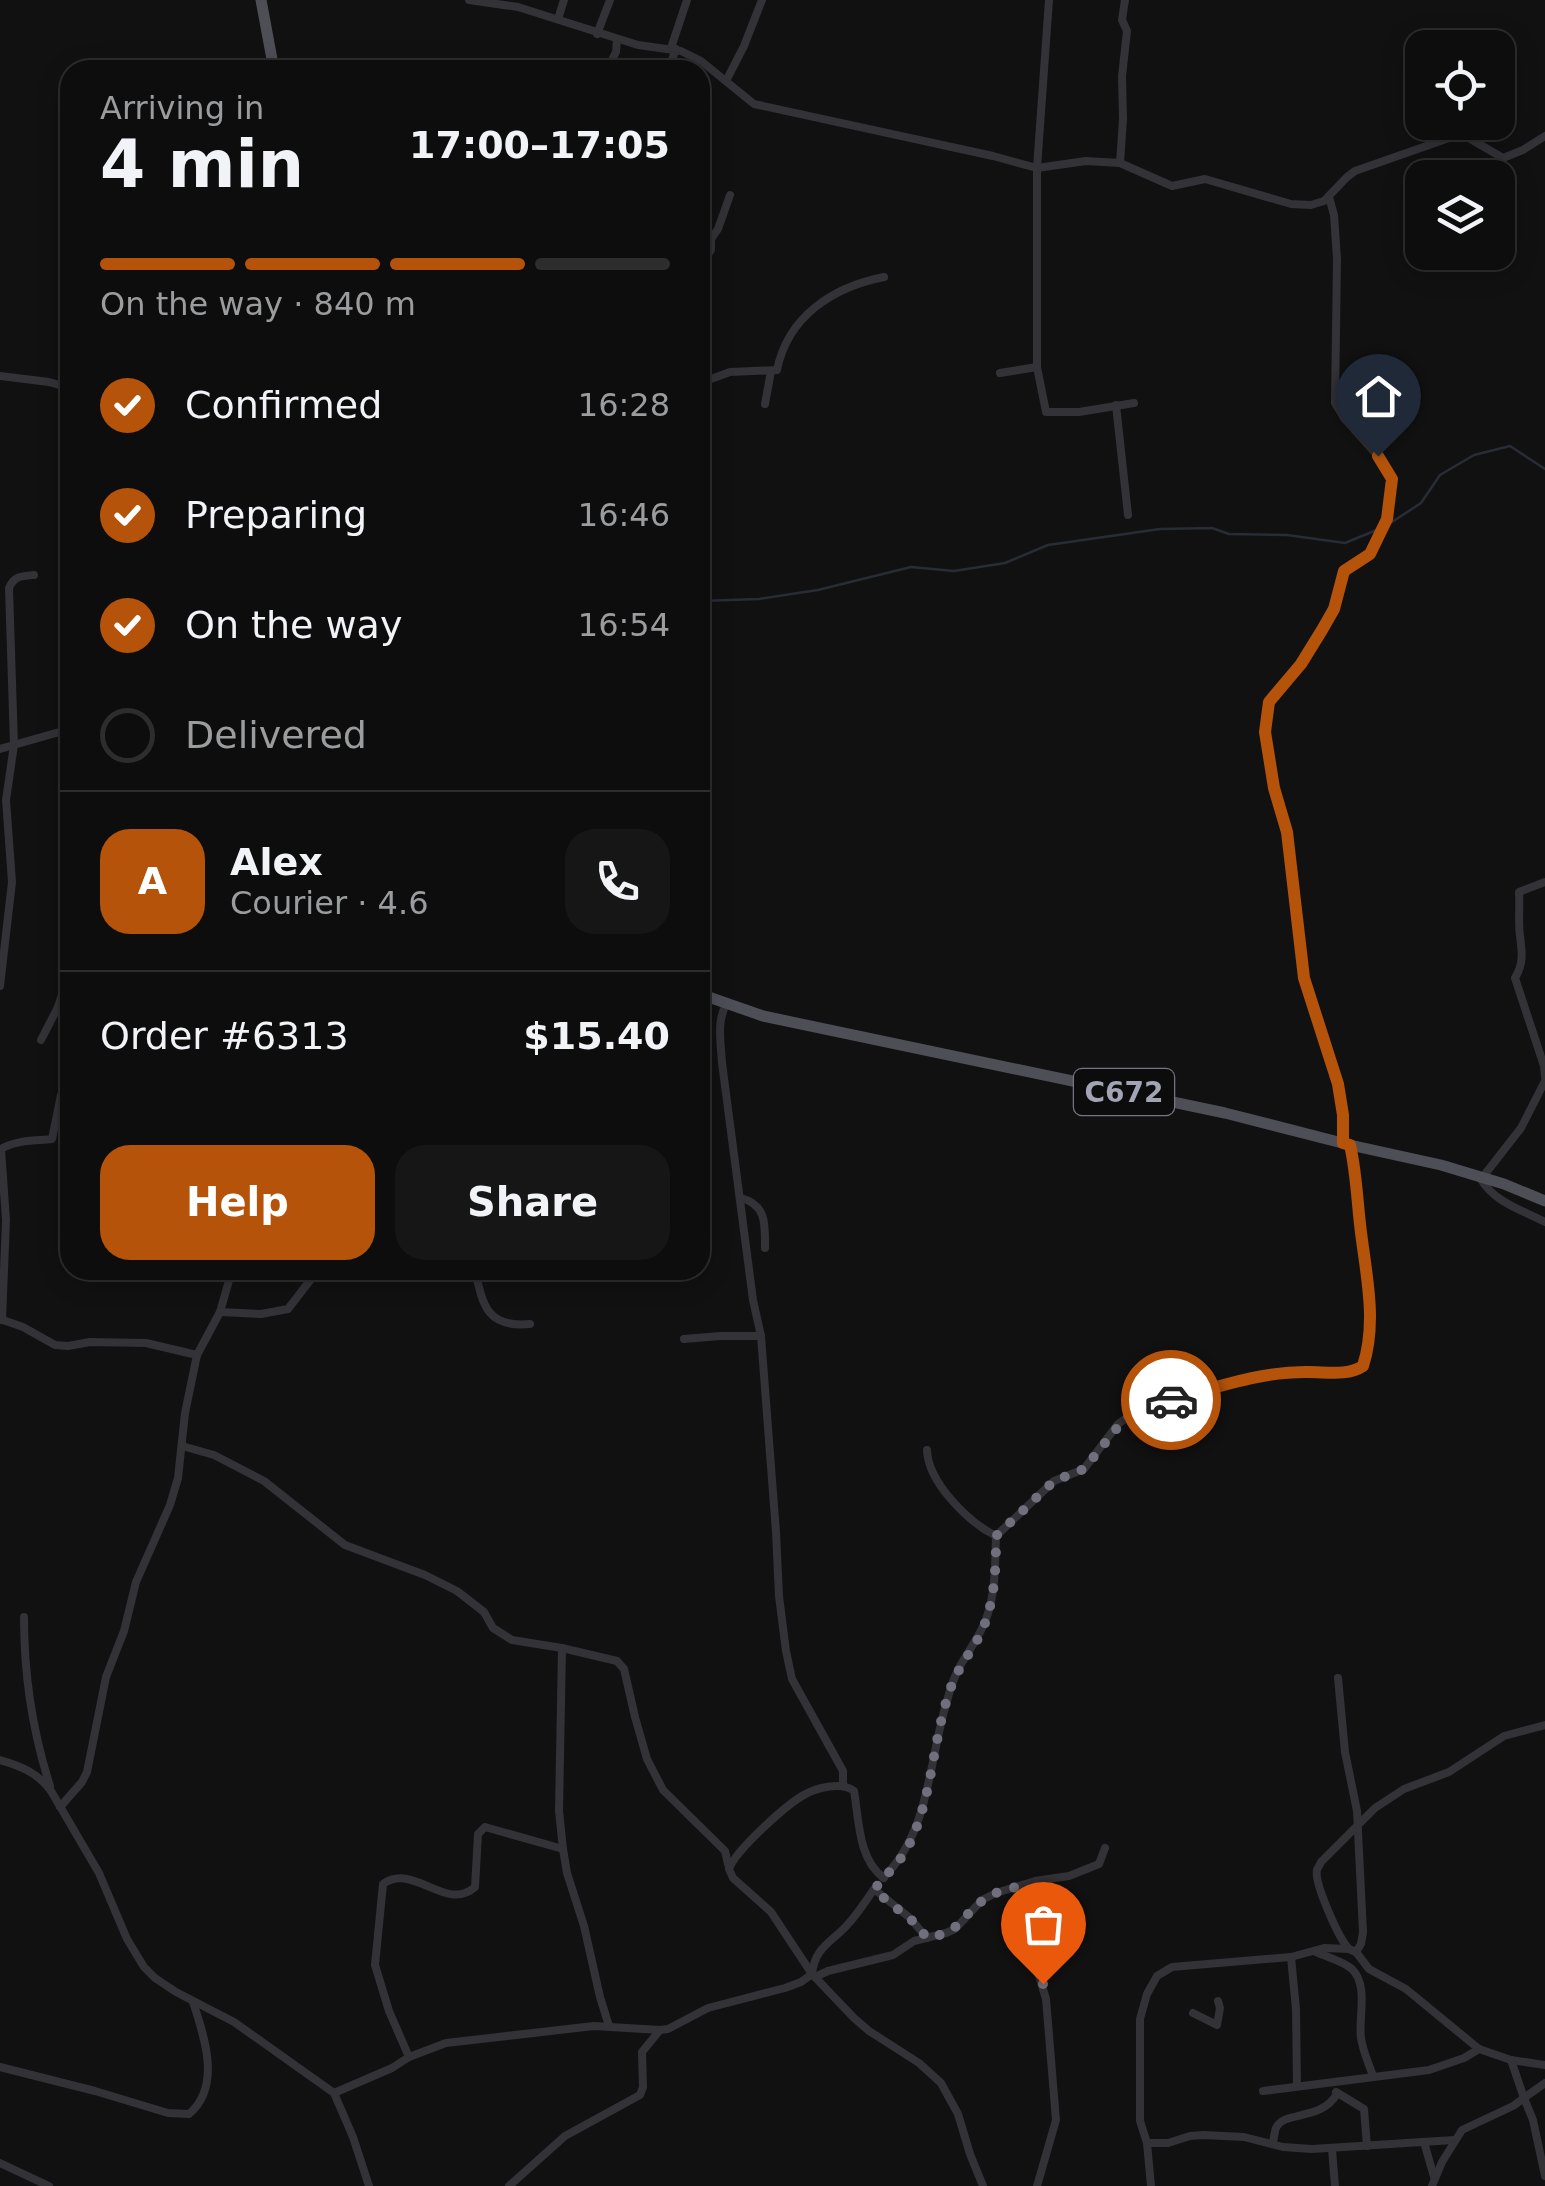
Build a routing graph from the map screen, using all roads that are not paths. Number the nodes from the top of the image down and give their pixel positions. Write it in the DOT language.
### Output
graph roads {
  1 [pos="261,0"];
  2 [pos="468,0"];
  3 [pos="564,0"];
  4 [pos="610,0"];
  5 [pos="687,0"];
  6 [pos="762,0"];
  7 [pos="1049,0"];
  8 [pos="1126,0"];
  9 [pos="558,19"];
  10 [pos="596,34"];
  11 [pos="617,39"];
  12 [pos="673,49"];
  13 [pos="272,60"];
  14 [pos="612,60"];
  15 [pos="670,60"];
  16 [pos="699,60"];
  17 [pos="710,68"];
  18 [pos="726,81"];
  19 [pos="1545,136"];
  20 [pos="1120,163"];
  21 [pos="1037,168"];
  22 [pos="730,195"];
  23 [pos="1329,197"];
  24 [pos="711,239"];
  25 [pos="710,251"];
  26 [pos="884,276"];
  27 [pos="1037,367"];
  28 [pos="771,371"];
  29 [pos="1000,373"];
  30 [pos="0,376"];
  31 [pos="710,379"];
  32 [pos="60,385"];
  33 [pos="1134,402"];
  34 [pos="765,404"];
  35 [pos="1116,405"];
  36 [pos="1128,515"];
  37 [pos="34,575"];
  38 [pos="60,732"];
  39 [pos="14,745"];
  40 [pos="0,748"];
  41 [pos="1545,882"];
  42 [pos="0,986"];
  43 [pos="710,997"];
  44 [pos="60,1000"];
  45 [pos="727,1003"];
  46 [pos="60,1004"];
  47 [pos="58,1006"];
  48 [pos="41,1040"];
  49 [pos="1545,1079"];
  50 [pos="60,1101"];
  51 [pos="1346,1144"];
  52 [pos="0,1148"];
  53 [pos="1480,1178"];
  54 [pos="740,1198"];
  55 [pos="1545,1201"];
  56 [pos="1545,1222"];
  57 [pos="765,1248"];
  58 [pos="229,1280"];
  59 [pos="310,1280"];
  60 [pos="478,1280"];
  61 [pos="220,1312"];
  62 [pos="1,1320"];
  63 [pos="530,1324"];
  64 [pos="761,1336"];
  65 [pos="684,1339"];
  66 [pos="197,1355"];
  67 [pos="182,1446"];
  68 [pos="927,1450"];
  69 [pos="996,1536"];
  70 [pos="24,1617"];
  71 [pos="562,1648"];
  72 [pos="1338,1678"];
  73 [pos="1545,1725"];
  74 [pos="0,1760"];
  75 [pos="842,1786"];
  76 [pos="51,1790"];
  77 [pos="60,1807"];
  78 [pos="1358,1828"];
  79 [pos="1104,1848"];
  80 [pos="563,1849"];
  81 [pos="729,1870"];
  82 [pos="884,1878"];
  83 [pos="1021,1886"];
  84 [pos="874,1890"];
  85 [pos="927,1938"];
  86 [pos="1314,1951"];
  87 [pos="1352,1951"];
  88 [pos="1291,1957"];
  89 [pos="814,1976"];
  90 [pos="193,2001"];
  91 [pos="1218,2001"];
  92 [pos="1193,2013"];
  93 [pos="609,2026"];
  94 [pos="660,2030"];
  95 [pos="1479,2049"];
  96 [pos="410,2057"];
  97 [pos="1511,2060"];
  98 [pos="1545,2065"];
  99 [pos="0,2067"];
  100 [pos="1374,2076"];
  101 [pos="1545,2083"];
  102 [pos="1331,2084"];
  103 [pos="1297,2086"];
  104 [pos="1263,2090"];
  105 [pos="334,2094"];
  106 [pos="1337,2094"];
  107 [pos="1524,2098"];
  108 [pos="1454,2140"];
  109 [pos="1424,2142"];
  110 [pos="1148,2144"];
  111 [pos="1272,2144"];
  112 [pos="1367,2146"];
  113 [pos="1332,2149"];
  114 [pos="0,2163"];
  115 [pos="1545,2176"];
  116 [pos="1433,2181"];
  117 [pos="49,2186"];
  118 [pos="369,2186"];
  119 [pos="509,2186"];
  120 [pos="983,2186"];
  121 [pos="1037,2186"];
  122 [pos="1150,2186"];
  123 [pos="1335,2186"];
  1 -- 13 [label="main road"];
  2 -- 9 [label="street"];
  3 -- 9 [label="street"];
  4 -- 10 [label="street"];
  5 -- 12 [label="street"];
  6 -- 18 [label="street"];
  7 -- 21 [label="street"];
  8 -- 20 [label="street"];
  9 -- 10 [label="street"];
  10 -- 11 [label="street"];
  11 -- 12 [label="street"];
  11 -- 14 [label="street"];
  12 -- 15 [label="street"];
  12 -- 16 [label="street"];
  17 -- 18 [label="street"];
  18 -- 21 [label="street"];
  19 -- 23 [label="street"];
  20 -- 21 [label="street"];
  20 -- 23 [label="street"];
  21 -- 27 [label="street"];
  22 -- 24 [label="street"];
  23 -- 51 [label="street"];
  24 -- 25 [label="street"];
  26 -- 28 [label="street"];
  27 -- 29 [label="street"];
  27 -- 35 [label="street"];
  28 -- 31 [label="street"];
  28 -- 34 [label="street"];
  30 -- 32 [label="street"];
  33 -- 35 [label="street"];
  35 -- 36 [label="street"];
  37 -- 39 [label="street"];
  38 -- 39 [label="street"];
  39 -- 40 [label="street"];
  39 -- 42 [label="street"];
  41 -- 49 [label="street"];
  43 -- 45 [label="main road, C672"];
  44 -- 47 [label="street"];
  45 -- 51 [label="main road, C672"];
  45 -- 54 [label="street"];
  46 -- 47 [label="street"];
  47 -- 48 [label="street"];
  49 -- 53 [label="street"];
  50 -- 52 [label="street"];
  51 -- 53 [label="main road, C672"];
  51 -- 69 [label="street"];
  52 -- 62 [label="street"];
  53 -- 55 [label="main road, C672"];
  53 -- 56 [label="street"];
  54 -- 57 [label="street"];
  54 -- 64 [label="street"];
  58 -- 61 [label="street"];
  59 -- 61 [label="street"];
  60 -- 63 [label="street"];
  61 -- 66 [label="street"];
  62 -- 66 [label="street"];
  64 -- 65 [label="street"];
  64 -- 75 [label="street"];
  66 -- 67 [label="street"];
  67 -- 71 [label="street"];
  67 -- 77 [label="street"];
  68 -- 69 [label="street"];
  69 -- 82 [label="street"];
  70 -- 76 [label="street"];
  71 -- 80 [label="street"];
  71 -- 81 [label="street"];
  72 -- 78 [label="street"];
  73 -- 78 [label="street"];
  74 -- 76 [label="street"];
  75 -- 81 [label="street"];
  75 -- 82 [label="street"];
  76 -- 77 [label="street"];
  77 -- 90 [label="street"];
  78 -- 87 [label="street"];
  78 -- 87 [label="street"];
  79 -- 83 [label="street"];
  80 -- 93 [label="street"];
  80 -- 96 [label="street"];
  81 -- 89 [label="street"];
  82 -- 84 [label="street"];
  83 -- 85 [label="street"];
  83 -- 121 [label="street"];
  84 -- 85 [label="street"];
  84 -- 89 [label="street"];
  85 -- 89 [label="street"];
  86 -- 87 [label="street"];
  86 -- 88 [label="street"];
  86 -- 100 [label="street"];
  87 -- 95 [label="street"];
  88 -- 103 [label="street"];
  88 -- 110 [label="street"];
  89 -- 94 [label="street"];
  89 -- 120 [label="street"];
  90 -- 99 [label="street"];
  90 -- 105 [label="street"];
  91 -- 92 [label="street"];
  93 -- 94 [label="street"];
  93 -- 96 [label="street"];
  94 -- 119 [label="street"];
  95 -- 97 [label="street"];
  95 -- 100 [label="street"];
  96 -- 105 [label="street"];
  97 -- 98 [label="street"];
  97 -- 107 [label="street"];
  100 -- 102 [label="street"];
  101 -- 107 [label="street"];
  102 -- 103 [label="street"];
  102 -- 106 [label="street"];
  103 -- 104 [label="street"];
  105 -- 118 [label="street"];
  106 -- 111 [label="street"];
  106 -- 112 [label="street"];
  107 -- 108 [label="street"];
  107 -- 115 [label="street"];
  108 -- 109 [label="street"];
  108 -- 116 [label="street"];
  109 -- 112 [label="street"];
  109 -- 116 [label="street"];
  110 -- 111 [label="street"];
  110 -- 122 [label="street"];
  111 -- 113 [label="street"];
  112 -- 113 [label="street"];
  113 -- 123 [label="street"];
  114 -- 117 [label="street"];
}
